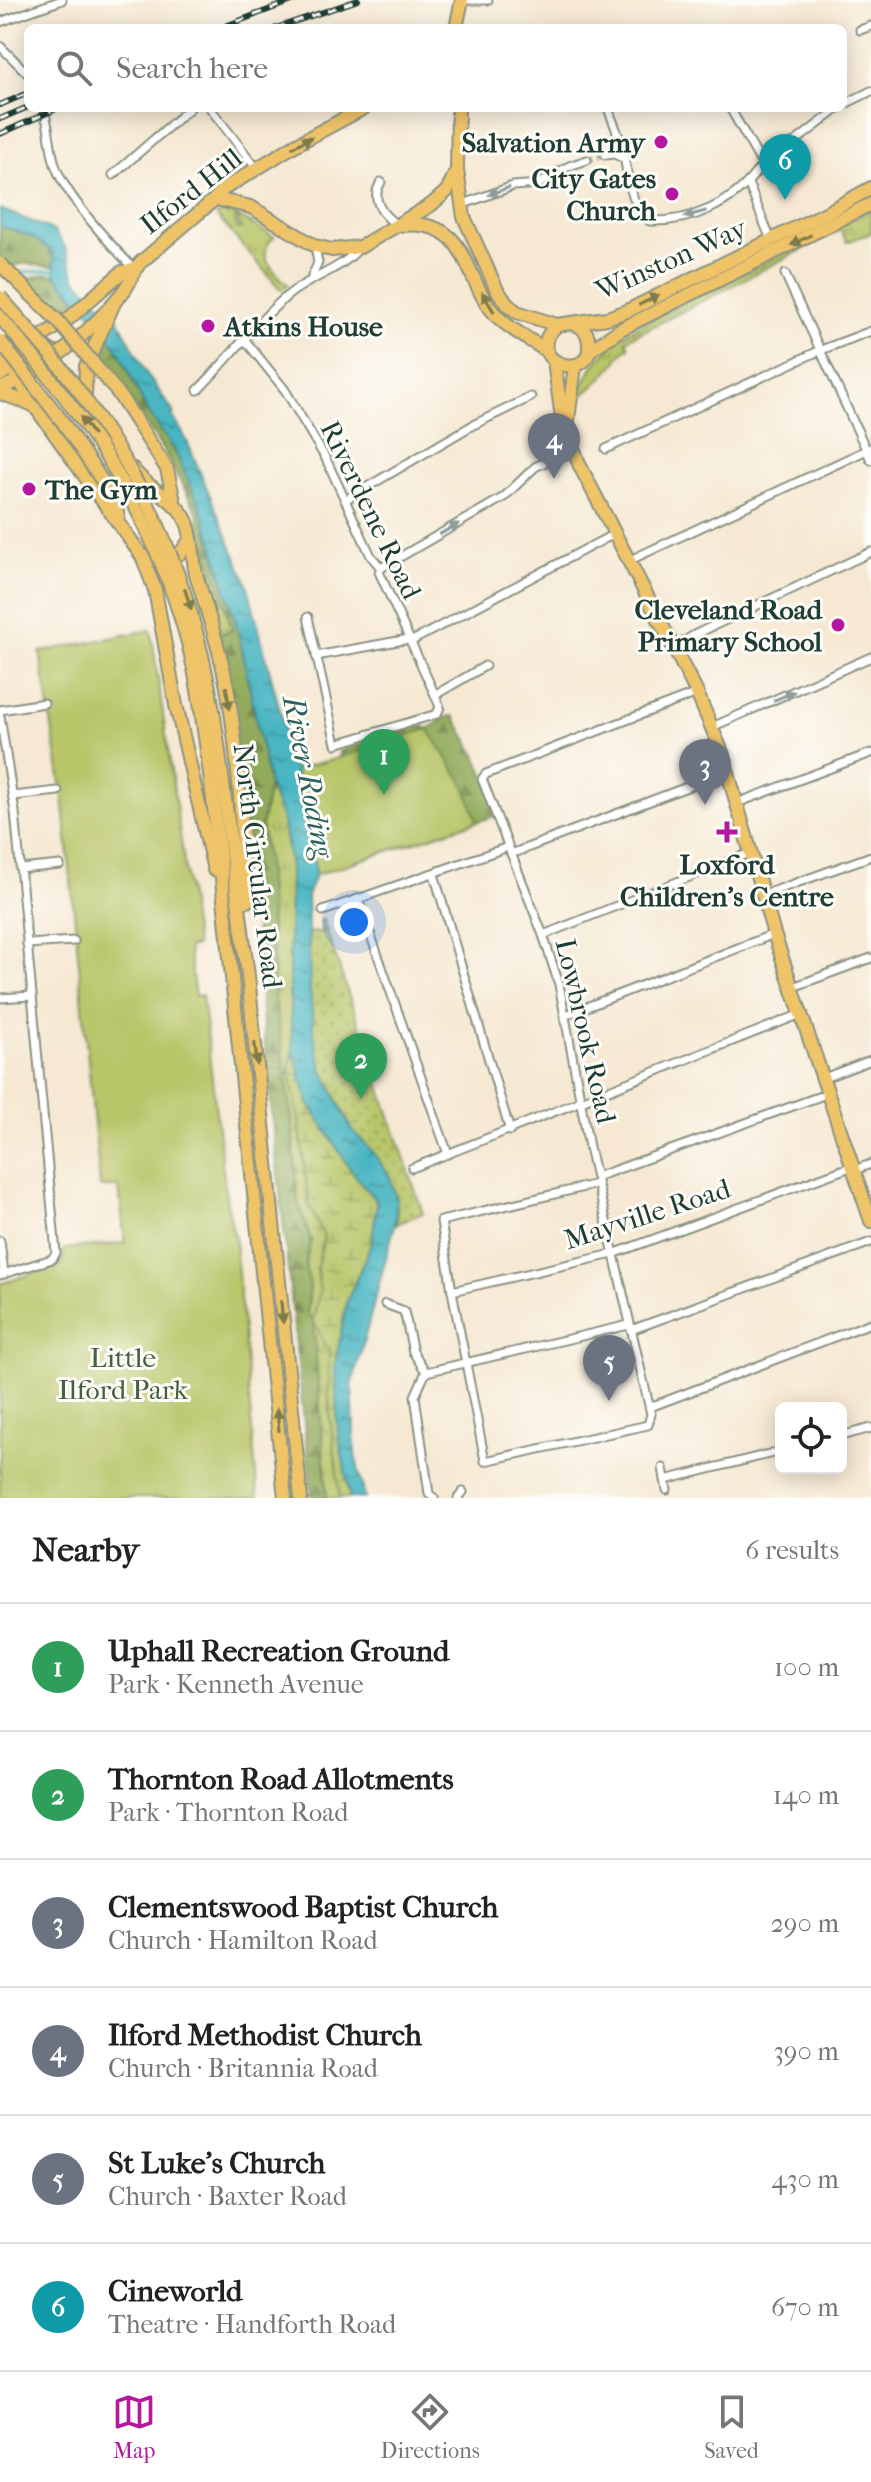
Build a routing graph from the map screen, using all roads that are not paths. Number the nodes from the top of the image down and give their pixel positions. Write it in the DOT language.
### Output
graph roads {
  1 [pos="62,0"];
  2 [pos="464,0"];
  3 [pos="488,0"];
  4 [pos="0,22"];
  5 [pos="457,24"];
  6 [pos="871,26"];
  7 [pos="860,30"];
  8 [pos="0,46"];
  9 [pos="24,70"];
  10 [pos="871,91"];
  11 [pos="847,104"];
  12 [pos="44,112"];
  13 [pos="185,112"];
  14 [pos="213,112"];
  15 [pos="357,112"];
  16 [pos="458,112"];
  17 [pos="610,112"];
  18 [pos="732,112"];
  19 [pos="834,112"];
  20 [pos="605,155"];
  21 [pos="623,158"];
  22 [pos="587,160"];
  23 [pos="763,166"];
  24 [pos="457,170"];
  25 [pos="253,171"];
  26 [pos="113,175"];
  27 [pos="381,182"];
  28 [pos="748,183"];
  29 [pos="871,188"];
  30 [pos="215,199"];
  31 [pos="871,204"];
  32 [pos="461,205"];
  33 [pos="251,207"];
  34 [pos="397,225"];
  35 [pos="771,240"];
  36 [pos="309,243"];
  37 [pos="360,247"];
  38 [pos="0,264"];
  39 [pos="134,269"];
  40 [pos="785,274"];
  41 [pos="311,278"];
  42 [pos="0,297"];
  43 [pos="114,303"];
  44 [pos="0,317"];
  45 [pos="575,324"];
  46 [pos="557,325"];
  47 [pos="871,331"];
  48 [pos="245,340"];
  49 [pos="0,341"];
  50 [pos="821,350"];
  51 [pos="589,351"];
  52 [pos="551,356"];
  53 [pos="56,358"];
  54 [pos="575,365"];
  55 [pos="5,366"];
  56 [pos="18,379"];
  57 [pos="198,390"];
  58 [pos="0,391"];
  59 [pos="85,395"];
  60 [pos="531,397"];
  61 [pos="34,405"];
  62 [pos="567,428"];
  63 [pos="573,448"];
  64 [pos="869,448"];
  65 [pos="606,449"];
  66 [pos="871,460"];
  67 [pos="345,500"];
  68 [pos="175,506"];
  69 [pos="120,524"];
  70 [pos="614,534"];
  71 [pos="189,541"];
  72 [pos="871,552"];
  73 [pos="142,556"];
  74 [pos="628,561"];
  75 [pos="381,568"];
  76 [pos="308,617"];
  77 [pos="410,641"];
  78 [pos="674,647"];
  79 [pos="316,656"];
  80 [pos="871,657"];
  81 [pos="485,666"];
  82 [pos="697,693"];
  83 [pos="435,695"];
  84 [pos="44,703"];
  85 [pos="0,710"];
  86 [pos="0,716"];
  87 [pos="712,727"];
  88 [pos="1,736"];
  89 [pos="871,753"];
  90 [pos="213,756"];
  91 [pos="729,771"];
  92 [pos="58,791"];
  93 [pos="13,796"];
  94 [pos="737,803"];
  95 [pos="510,851"];
  96 [pos="750,853"];
  97 [pos="871,856"];
  98 [pos="60,865"];
  99 [pos="20,869"];
  100 [pos="434,874"];
  101 [pos="763,895"];
  102 [pos="358,899"];
  103 [pos="323,911"];
  104 [pos="227,932"];
  105 [pos="774,934"];
  106 [pos="543,935"];
  107 [pos="74,941"];
  108 [pos="27,944"];
  109 [pos="871,958"];
  110 [pos="248,976"];
  111 [pos="793,987"];
  112 [pos="32,996"];
  113 [pos="0,998"];
  114 [pos="801,1014"];
  115 [pos="566,1015"];
  116 [pos="871,1060"];
  117 [pos="824,1078"];
  118 [pos="829,1093"];
  119 [pos="582,1101"];
  120 [pos="510,1131"];
  121 [pos="448,1154"];
  122 [pos="871,1164"];
  123 [pos="412,1168"];
  124 [pos="853,1168"];
  125 [pos="596,1181"];
  126 [pos="871,1221"];
  127 [pos="0,1241"];
  128 [pos="871,1242"];
  129 [pos="613,1254"];
  130 [pos="2,1274"];
  131 [pos="452,1291"];
  132 [pos="385,1304"];
  133 [pos="871,1323"];
  134 [pos="630,1328"];
  135 [pos="466,1362"];
  136 [pos="426,1372"];
  137 [pos="650,1407"];
  138 [pos="871,1428"];
  139 [pos="847,1434"];
  140 [pos="775,1452"];
  141 [pos="663,1468"];
  142 [pos="665,1480"];
  143 [pos="667,1490"];
  144 [pos="285,1498"];
  145 [pos="301,1498"];
  146 [pos="434,1498"];
  1 -- 4 [label="street"];
  2 -- 3 [label="street"];
  2 -- 5 [label="main road"];
  6 -- 7 [label="street"];
  8 -- 9 [label="street"];
  10 -- 11 [label="street"];
  12 -- 39 [label="street"];
  13 -- 26 [label="street"];
  14 -- 25 [label="street"];
  25 -- 15 [label="main road, Ilford Hill, one-way"];
  16 -- 24 [label="main road"];
  17 -- 21 [label="street"];
  18 -- 23 [label="street"];
  19 -- 23 [label="street"];
  20 -- 21 [label="street"];
  28 -- 21 [label="street, one-way"];
  22 -- 32 [label="street, one-way"];
  23 -- 28 [label="street"];
  24 -- 32 [label="main road"];
  24 -- 34 [label="main road"];
  25 -- 30 [label="main road, Ilford Hill"];
  25 -- 33 [label="main road"];
  27 -- 34 [label="street"];
  28 -- 35 [label="street"];
  29 -- 35 [label="main road, Winston Way"];
  30 -- 33 [label="main road"];
  30 -- 39 [label="main road, Ilford Hill"];
  31 -- 51 [label="main road, Winston Way, one-way"];
  32 -- 46 [label="main road"];
  33 -- 36 [label="main road"];
  34 -- 37 [label="main road"];
  52 -- 34 [label="main road, one-way"];
  45 -- 35 [label="main road, Winston Way, one-way"];
  36 -- 37 [label="main road"];
  36 -- 41 [label="street"];
  37 -- 41 [label="street"];
  38 -- 68 [label="main road, bridge"];
  39 -- 43 [label="main road, Ilford Hill"];
  39 -- 55 [label="main road, Ilford Hill"];
  40 -- 50 [label="street"];
  41 -- 48 [label="street"];
  42 -- 90 [label="main road, North Circular Road, one-way, bridge"];
  43 -- 53 [label="main road, Ilford Hill"];
  43 -- 59 [label="main road"];
  90 -- 44 [label="main road, North Circular Road, one-way, bridge"];
  45 -- 46 [label="main road"];
  45 -- 51 [label="main road"];
  46 -- 52 [label="main road"];
  47 -- 50 [label="street"];
  48 -- 57 [label="street"];
  48 -- 67 [label="street, Riverdene Road"];
  49 -- 69 [label="main road, bridge"];
  50 -- 64 [label="street"];
  50 -- 65 [label="street"];
  51 -- 54 [label="main road"];
  52 -- 54 [label="main road"];
  52 -- 62 [label="main road"];
  53 -- 55 [label="main road"];
  53 -- 56 [label="main road, Ilford Hill"];
  53 -- 59 [label="main road"];
  54 -- 62 [label="main road"];
  55 -- 56 [label="main road"];
  56 -- 58 [label="main road, Ilford Hill"];
  56 -- 61 [label="main road"];
  58 -- 61 [label="main road"];
  59 -- 68 [label="main road"];
  60 -- 67 [label="street"];
  61 -- 69 [label="main road"];
  62 -- 63 [label="main road"];
  63 -- 70 [label="main road"];
  75 -- 63 [label="street, one-way"];
  64 -- 66 [label="street"];
  64 -- 74 [label="street"];
  67 -- 75 [label="street, Riverdene Road"];
  68 -- 71 [label="main road"];
  69 -- 73 [label="main road"];
  70 -- 74 [label="main road"];
  70 -- 77 [label="street"];
  71 -- 73 [label="main road"];
  71 -- 110 [label="main road, one-way"];
  72 -- 78 [label="street"];
  73 -- 104 [label="main road"];
  74 -- 78 [label="main road"];
  75 -- 77 [label="street, Riverdene Road"];
  76 -- 79 [label="street"];
  77 -- 79 [label="street"];
  77 -- 83 [label="street, Riverdene Road"];
  78 -- 82 [label="main road"];
  79 -- 83 [label="street, Riverdene Road"];
  87 -- 80 [label="street, one-way"];
  81 -- 83 [label="street"];
  82 -- 87 [label="main road"];
  82 -- 95 [label="street, Lowbrook Road"];
  84 -- 85 [label="street"];
  86 -- 88 [label="street"];
  87 -- 91 [label="main road"];
  88 -- 93 [label="street"];
  89 -- 94 [label="street"];
  90 -- 104 [label="main road, North Circular Road"];
  90 -- 110 [label="main road, North Circular Road"];
  91 -- 94 [label="main road"];
  91 -- 95 [label="street"];
  92 -- 93 [label="street"];
  93 -- 99 [label="street"];
  94 -- 96 [label="main road"];
  95 -- 100 [label="street"];
  95 -- 106 [label="street, Lowbrook Road"];
  96 -- 101 [label="main road"];
  96 -- 106 [label="street"];
  97 -- 101 [label="street"];
  98 -- 99 [label="street"];
  99 -- 108 [label="street"];
  100 -- 102 [label="street"];
  100 -- 120 [label="street"];
  101 -- 105 [label="main road"];
  102 -- 103 [label="street"];
  102 -- 121 [label="street"];
  144 -- 104 [label="main road, North Circular Road, one-way"];
  105 -- 111 [label="main road"];
  105 -- 115 [label="street"];
  106 -- 115 [label="street, Lowbrook Road"];
  107 -- 108 [label="street"];
  108 -- 112 [label="street"];
  109 -- 111 [label="street"];
  110 -- 145 [label="main road, North Circular Road, one-way"];
  111 -- 114 [label="main road"];
  112 -- 113 [label="street"];
  112 -- 130 [label="street"];
  114 -- 117 [label="main road"];
  114 -- 119 [label="street"];
  115 -- 119 [label="street, Lowbrook Road"];
  116 -- 117 [label="street"];
  117 -- 118 [label="main road"];
  118 -- 124 [label="main road"];
  118 -- 125 [label="street"];
  119 -- 120 [label="street"];
  119 -- 125 [label="street, Lowbrook Road"];
  120 -- 121 [label="street"];
  121 -- 123 [label="street"];
  122 -- 124 [label="street, Mayville Road"];
  124 -- 126 [label="main road"];
  124 -- 129 [label="street, Mayville Road"];
  125 -- 129 [label="street, Lowbrook Road"];
  125 -- 131 [label="street"];
  127 -- 130 [label="street"];
  128 -- 134 [label="street"];
  129 -- 131 [label="street, Mayville Road"];
  129 -- 134 [label="street, Lowbrook Road"];
  131 -- 135 [label="street"];
  132 -- 136 [label="street"];
  133 -- 137 [label="street"];
  134 -- 135 [label="street"];
  134 -- 137 [label="street, Lowbrook Road"];
  135 -- 136 [label="street"];
  135 -- 137 [label="street, Lowbrook Road"];
  136 -- 146 [label="street"];
  138 -- 139 [label="street"];
  140 -- 142 [label="street"];
  141 -- 142 [label="street"];
  142 -- 143 [label="street"];
}
